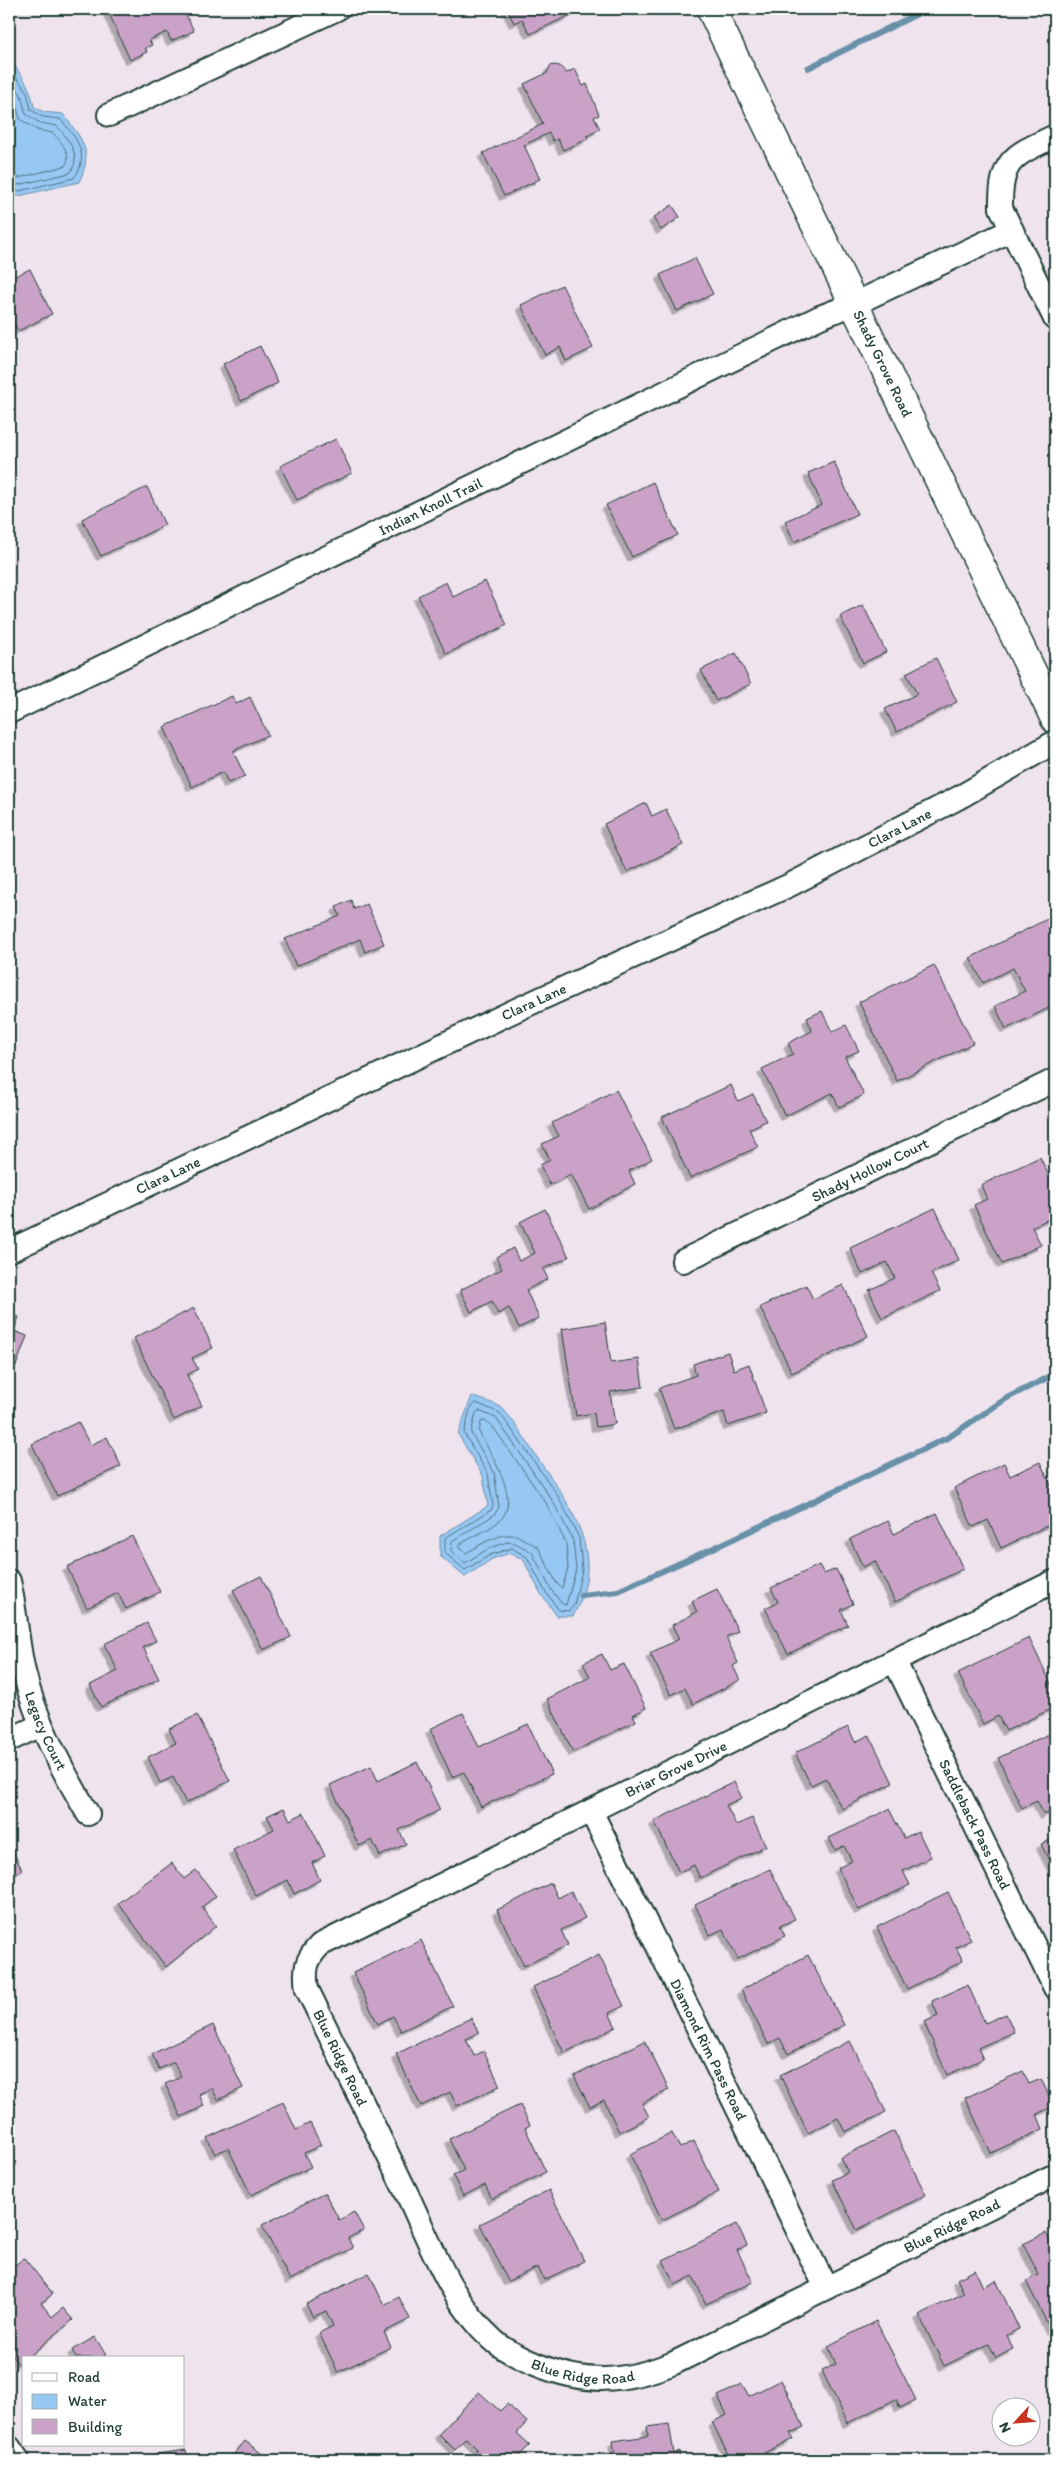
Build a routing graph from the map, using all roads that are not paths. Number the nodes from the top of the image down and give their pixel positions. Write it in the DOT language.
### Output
graph roads {
  1 [pos="337,9"];
  2 [pos="711,9"];
  3 [pos="109,115"];
  4 [pos="1055,136"];
  5 [pos="1012,230"];
  6 [pos="854,304"];
  7 [pos="1055,319"];
  8 [pos="9,712"];
  9 [pos="1055,719"];
  10 [pos="1055,742"];
  11 [pos="1055,1080"];
  12 [pos="9,1251"];
  13 [pos="683,1261"];
  14 [pos="9,1581"];
  15 [pos="1055,1582"];
  16 [pos="895,1662"];
  17 [pos="41,1725"];
  18 [pos="9,1740"];
  19 [pos="591,1811"];
  20 [pos="88,1814"];
  21 [pos="306,1966"];
  22 [pos="1055,1988"];
  23 [pos="1055,2175"];
  24 [pos="826,2288"];
  25 [pos="9,2447"];
  26 [pos="18,2460"];
  1 -- 3 [label="street"];
  2 -- 6 [label="street, Shady Grove Road"];
  4 -- 5 [label="street"];
  5 -- 6 [label="street, Indian Knoll Trail"];
  5 -- 7 [label="street"];
  6 -- 8 [label="street, Indian Knoll Trail"];
  6 -- 9 [label="street, Shady Grove Road"];
  10 -- 12 [label="street, Clara Lane"];
  11 -- 13 [label="street, Shady Hollow Court"];
  14 -- 17 [label="street, Legacy Court"];
  15 -- 16 [label="street, Briar Grove Drive"];
  16 -- 19 [label="street, Briar Grove Drive"];
  16 -- 22 [label="street, Saddleback Pass Road"];
  17 -- 18 [label="street"];
  17 -- 20 [label="street, Legacy Court"];
  19 -- 21 [label="street, Briar Grove Drive"];
  19 -- 24 [label="street, Diamond Rim Pass Road"];
  21 -- 24 [label="street, Blue Ridge Road"];
  23 -- 24 [label="street, Blue Ridge Road"];
  25 -- 26 [label="street"];
}
